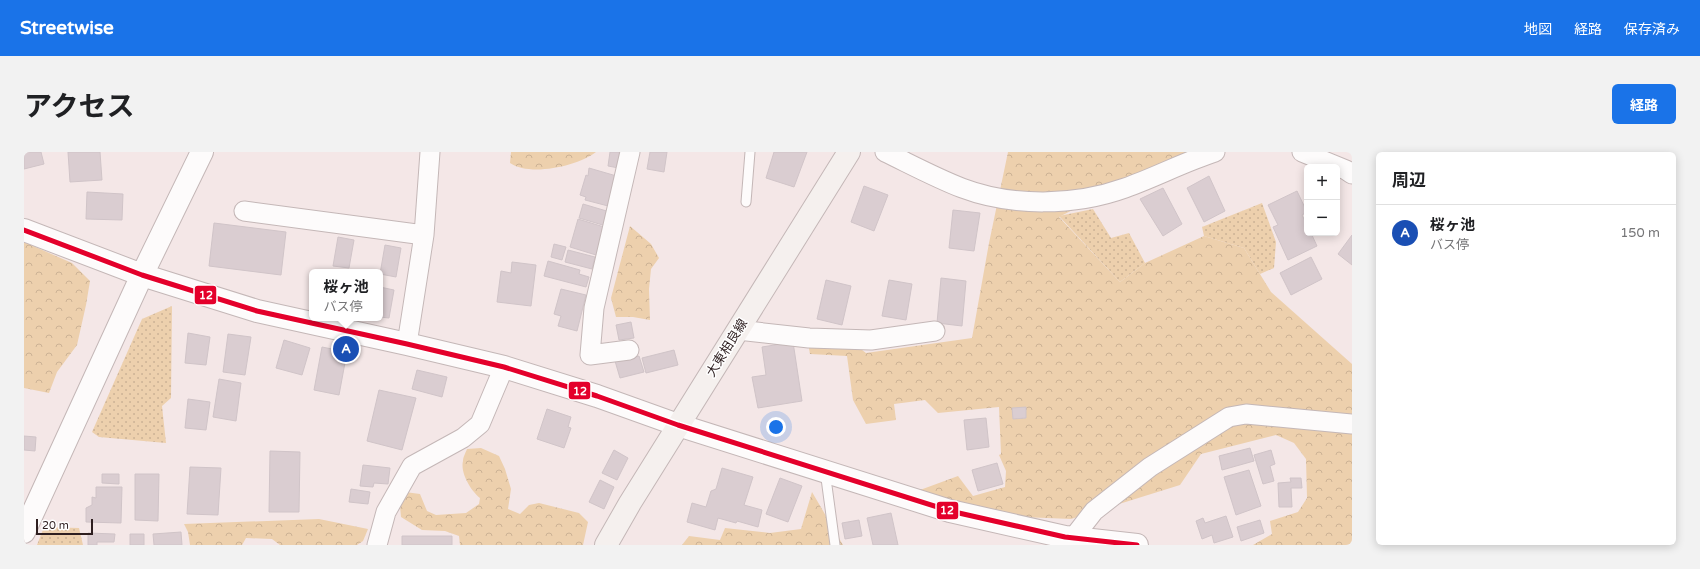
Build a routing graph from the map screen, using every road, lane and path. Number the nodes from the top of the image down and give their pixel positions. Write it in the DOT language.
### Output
graph roads {
  1 [pos="202,152"];
  2 [pos="430,152"];
  3 [pos="630,152"];
  4 [pos="750,152"];
  5 [pos="849,152"];
  6 [pos="885,152"];
  7 [pos="1215,152"];
  8 [pos="1302,152"];
  9 [pos="1352,174"];
  10 [pos="746,202"];
  11 [pos="244,211"];
  12 [pos="24,230"];
  13 [pos="424,235"];
  14 [pos="142,275"];
  15 [pos="738,330"];
  16 [pos="935,331"];
  17 [pos="407,344"];
  18 [pos="629,350"];
  19 [pos="504,367"];
  20 [pos="1352,424"];
  21 [pos="678,425"];
  22 [pos="825,470"];
  23 [pos="24,532"];
  24 [pos="1068,540"];
  25 [pos="377,545"];
  26 [pos="606,545"];
  27 [pos="835,545"];
  28 [pos="1137,545"];
  1 -- 14 [label="street"];
  2 -- 13 [label="street"];
  3 -- 18 [label="street"];
  4 -- 10 [label="lane"];
  5 -- 15 [label="main road, 大東相良線"];
  6 -- 7 [label="street"];
  8 -- 9 [label="street"];
  11 -- 13 [label="street"];
  12 -- 14 [label="street"];
  13 -- 17 [label="street"];
  14 -- 17 [label="street"];
  14 -- 23 [label="street"];
  15 -- 16 [label="street"];
  15 -- 21 [label="main road, 大東相良線"];
  17 -- 19 [label="street"];
  19 -- 21 [label="street"];
  19 -- 25 [label="street"];
  20 -- 24 [label="street"];
  21 -- 22 [label="street"];
  21 -- 26 [label="main road, 大東相良線"];
  22 -- 24 [label="street"];
  22 -- 27 [label="lane"];
  24 -- 28 [label="street"];
}
